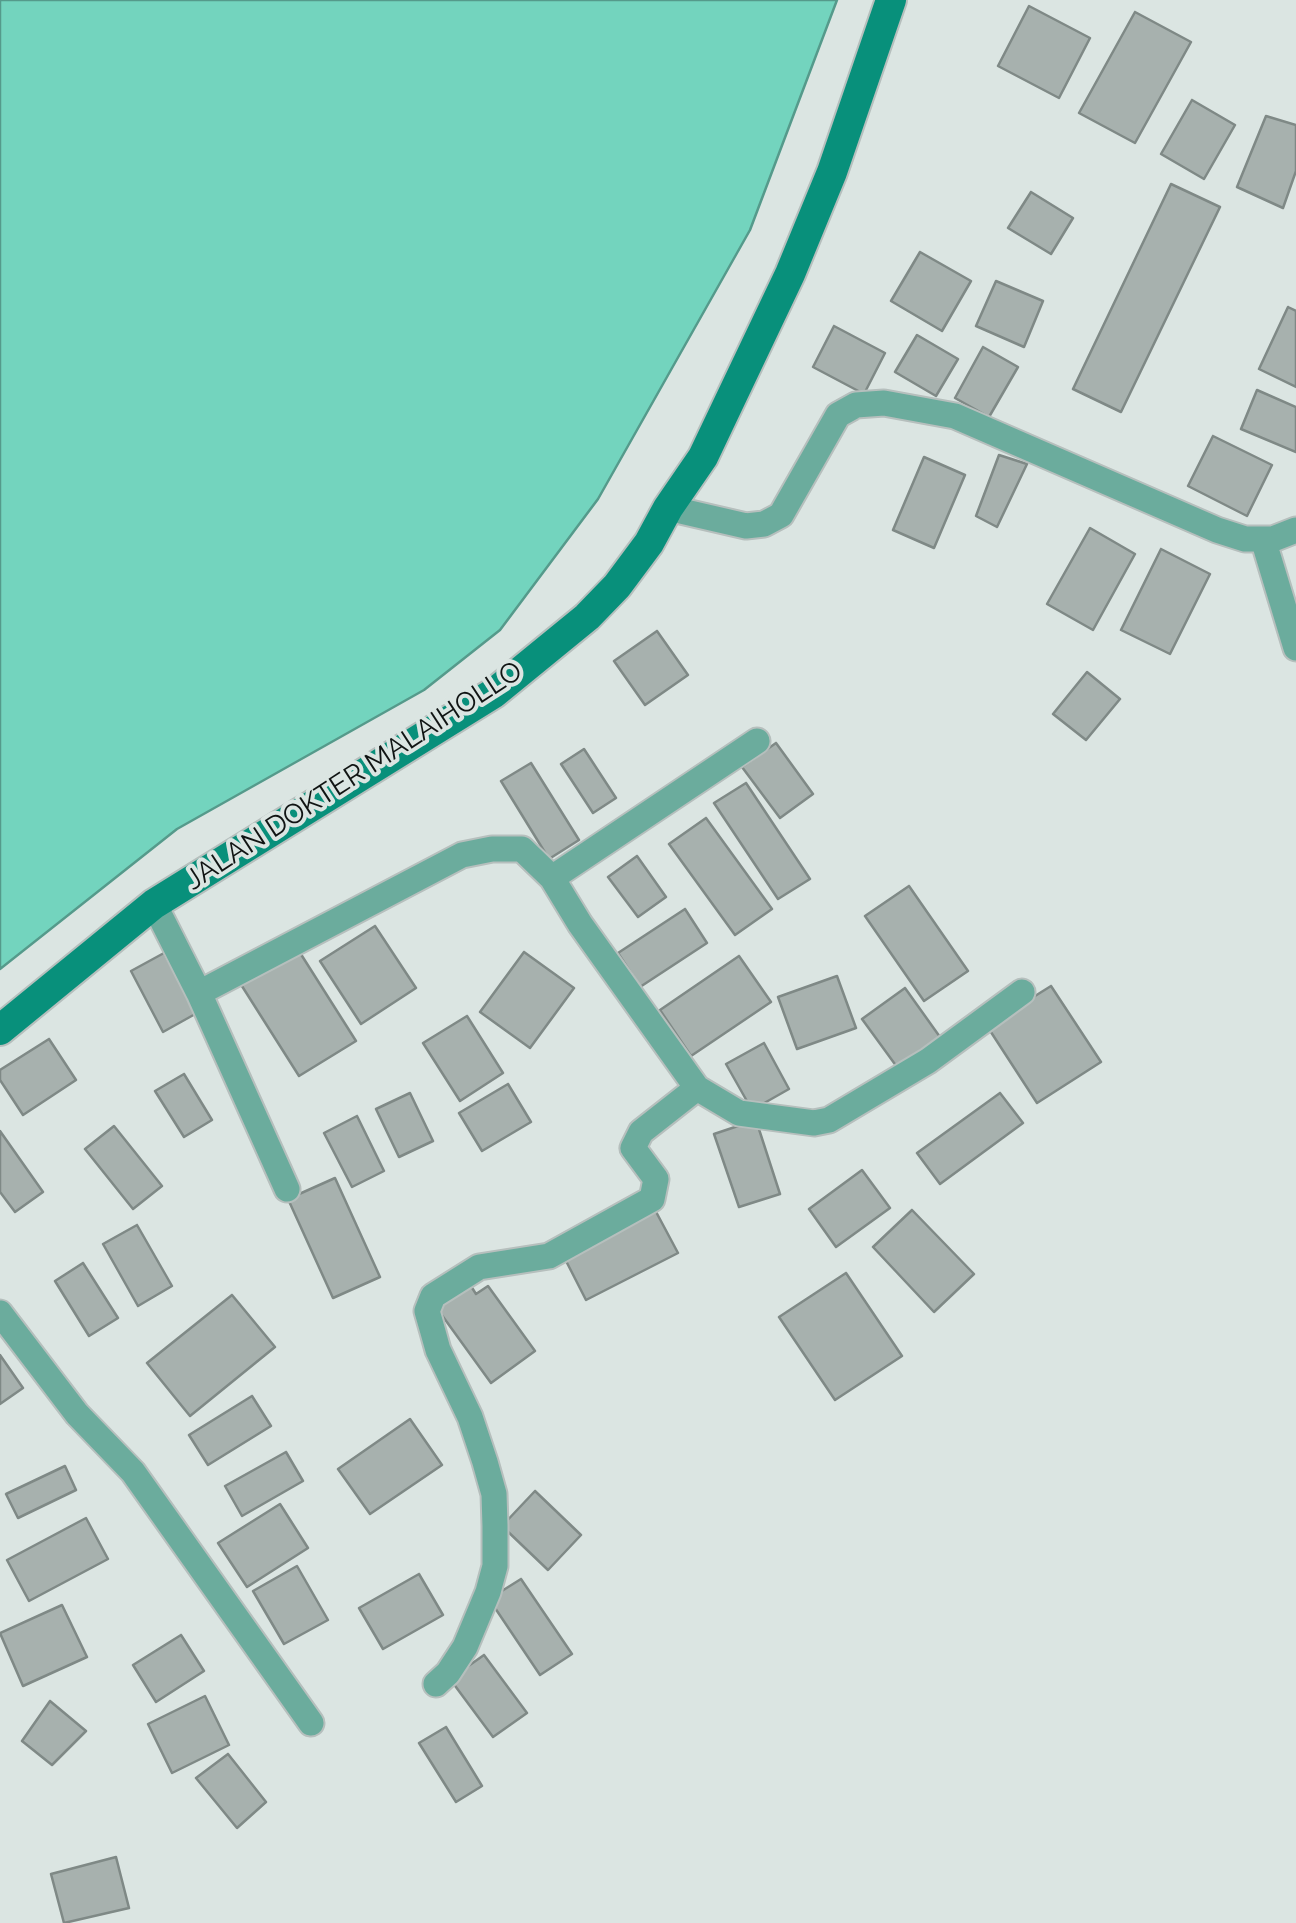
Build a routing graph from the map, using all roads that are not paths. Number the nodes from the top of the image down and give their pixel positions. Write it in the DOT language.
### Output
graph roads {
  1 [pos="891,0"];
  2 [pos="668,508"];
  3 [pos="1296,530"];
  4 [pos="1263,538"];
  5 [pos="1296,648"];
  6 [pos="757,741"];
  7 [pos="552,878"];
  8 [pos="154,904"];
  9 [pos="1022,992"];
  10 [pos="199,993"];
  11 [pos="0,1030"];
  12 [pos="697,1088"];
  13 [pos="286,1189"];
  14 [pos="0,1313"];
  15 [pos="436,1684"];
  16 [pos="311,1723"];
  1 -- 2 [label="main road, JALAN DOKTER MALAIHOLLO"];
  2 -- 4 [label="street"];
  2 -- 8 [label="main road, JALAN DOKTER MALAIHOLLO"];
  3 -- 4 [label="street"];
  4 -- 5 [label="street"];
  6 -- 7 [label="street"];
  7 -- 10 [label="street"];
  7 -- 12 [label="street"];
  8 -- 10 [label="street"];
  8 -- 11 [label="main road, JALAN DOKTER MALAIHOLLO"];
  9 -- 12 [label="street"];
  10 -- 13 [label="street"];
  12 -- 15 [label="street"];
  14 -- 16 [label="street"];
}
